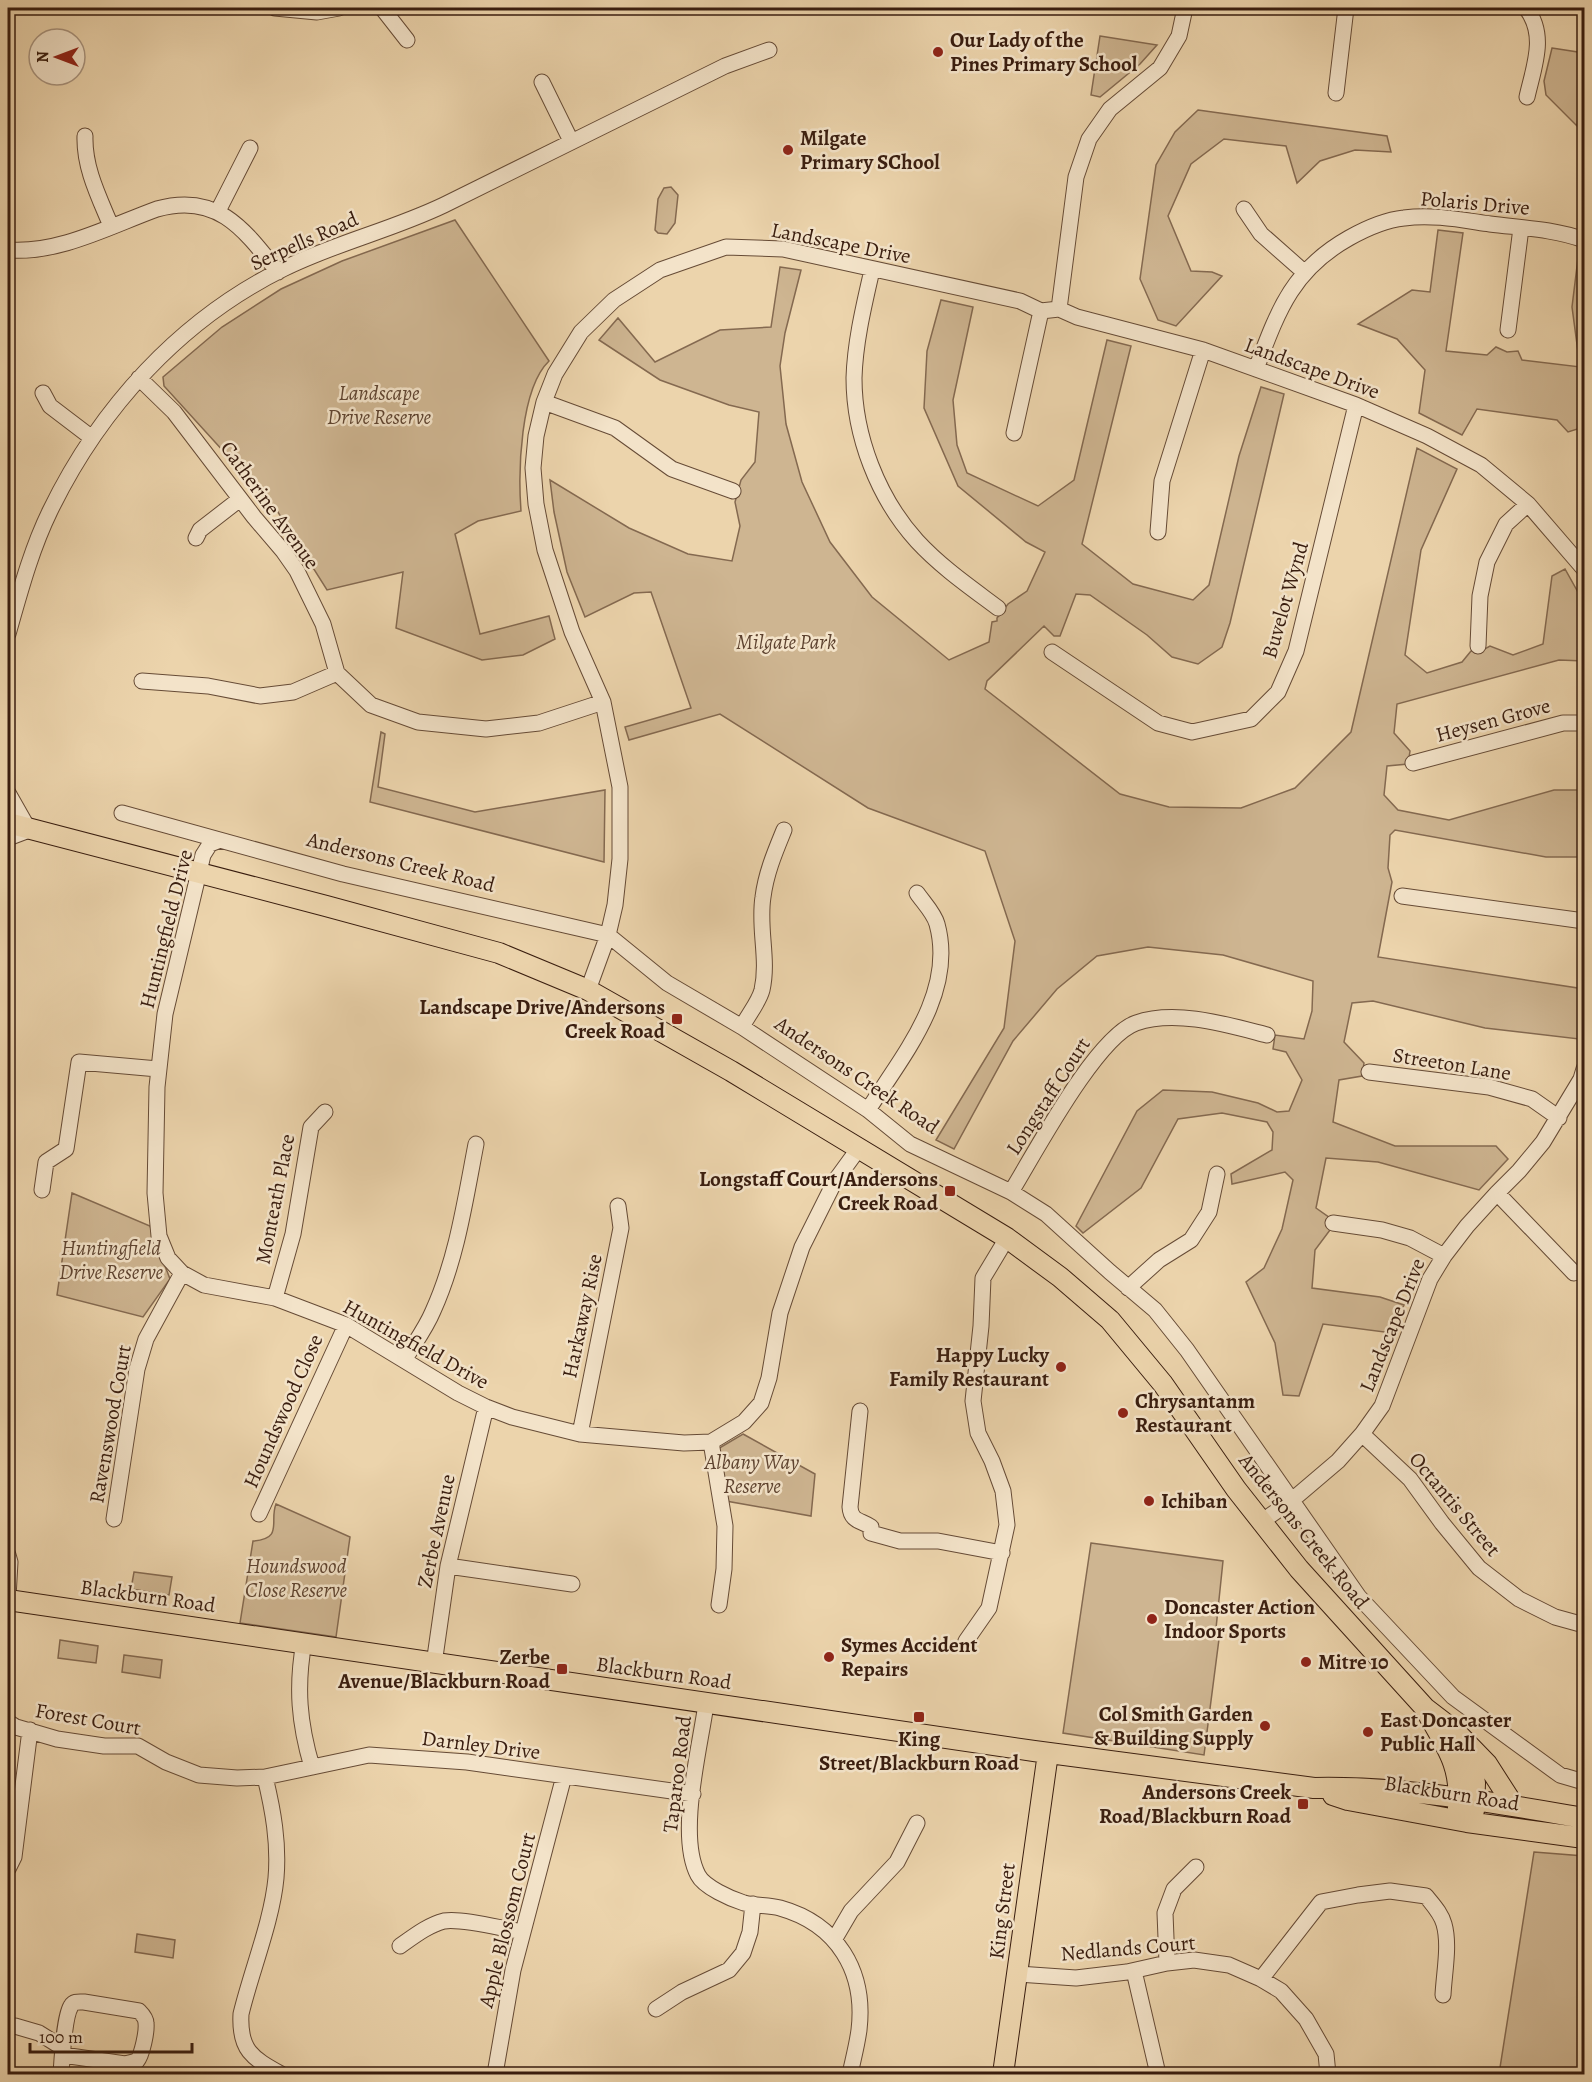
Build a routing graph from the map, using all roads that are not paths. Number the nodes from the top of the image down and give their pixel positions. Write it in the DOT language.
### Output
graph roads {
  1 [pos="275,8"];
  2 [pos="339,8"];
  3 [pos="382,8"];
  4 [pos="1185,8"];
  5 [pos="1346,8"];
  6 [pos="1526,8"];
  7 [pos="407,40"];
  8 [pos="769,51"];
  9 [pos="542,81"];
  10 [pos="1336,93"];
  11 [pos="1527,97"];
  12 [pos="85,136"];
  13 [pos="571,141"];
  14 [pos="250,148"];
  15 [pos="1244,209"];
  16 [pos="218,211"];
  17 [pos="111,226"];
  18 [pos="1521,228"];
  19 [pos="1584,240"];
  20 [pos="8,250"];
  21 [pos="872,270"];
  22 [pos="1304,272"];
  23 [pos="273,275"];
  24 [pos="1059,309"];
  25 [pos="1041,311"];
  26 [pos="1508,330"];
  27 [pos="1203,350"];
  28 [pos="1256,369"];
  29 [pos="136,382"];
  30 [pos="43,393"];
  31 [pos="544,402"];
  32 [pos="1356,405"];
  33 [pos="1014,433"];
  34 [pos="92,438"];
  35 [pos="733,491"];
  36 [pos="240,499"];
  37 [pos="1528,504"];
  38 [pos="1158,532"];
  39 [pos="196,538"];
  40 [pos="1584,569"];
  41 [pos="998,608"];
  42 [pos="8,634"];
  43 [pos="1478,646"];
  44 [pos="1052,652"];
  45 [pos="337,673"];
  46 [pos="142,681"];
  47 [pos="603,702"];
  48 [pos="1584,723"];
  49 [pos="1413,763"];
  50 [pos="8,793"];
  51 [pos="122,813"];
  52 [pos="8,823"];
  53 [pos="29,830"];
  54 [pos="784,830"];
  55 [pos="8,838"];
  56 [pos="220,840"];
  57 [pos="200,872"];
  58 [pos="917,893"];
  59 [pos="1402,896"];
  60 [pos="1584,921"];
  61 [pos="608,935"];
  62 [pos="588,990"];
  63 [pos="742,1027"];
  64 [pos="1267,1035"];
  65 [pos="158,1069"];
  66 [pos="1584,1069"];
  67 [pos="1369,1072"];
  68 [pos="868,1110"];
  69 [pos="325,1112"];
  70 [pos="1559,1118"];
  71 [pos="476,1144"];
  72 [pos="859,1148"];
  73 [pos="1217,1174"];
  74 [pos="42,1190"];
  75 [pos="1011,1192"];
  76 [pos="1497,1193"];
  77 [pos="618,1206"];
  78 [pos="1333,1223"];
  79 [pos="1007,1238"];
  80 [pos="1444,1256"];
  81 [pos="1574,1273"];
  82 [pos="182,1274"];
  83 [pos="1128,1288"];
  84 [pos="275,1298"];
  85 [pos="346,1324"];
  86 [pos="405,1359"];
  87 [pos="486,1407"];
  88 [pos="860,1411"];
  89 [pos="580,1434"];
  90 [pos="1362,1434"];
  91 [pos="711,1442"];
  92 [pos="1291,1501"];
  93 [pos="259,1514"];
  94 [pos="114,1519"];
  95 [pos="1261,1522"];
  96 [pos="1002,1553"];
  97 [pos="8,1555"];
  98 [pos="448,1566"];
  99 [pos="572,1584"];
  100 [pos="8,1599"];
  101 [pos="719,1605"];
  102 [pos="1584,1625"];
  103 [pos="966,1641"];
  104 [pos="304,1642"];
  105 [pos="434,1664"];
  106 [pos="706,1704"];
  107 [pos="1425,1708"];
  108 [pos="8,1722"];
  109 [pos="30,1730"];
  110 [pos="1468,1745"];
  111 [pos="1048,1753"];
  112 [pos="312,1767"];
  113 [pos="564,1776"];
  114 [pos="265,1777"];
  115 [pos="1584,1782"];
  116 [pos="1314,1788"];
  117 [pos="693,1794"];
  118 [pos="1467,1799"];
  119 [pos="1514,1806"];
  120 [pos="1584,1818"];
  121 [pos="1472,1822"];
  122 [pos="917,1823"];
  123 [pos="1584,1838"];
  124 [pos="1196,1867"];
  125 [pos="8,1869"];
  126 [pos="753,1904"];
  127 [pos="523,1932"];
  128 [pos="834,1940"];
  129 [pos="400,1946"];
  130 [pos="1167,1963"];
  131 [pos="1134,1971"];
  132 [pos="1018,1974"];
  133 [pos="1261,1979"];
  134 [pos="1443,1995"];
  135 [pos="656,2009"];
  136 [pos="15,2026"];
  137 [pos="63,2052"];
  138 [pos="61,2074"];
  139 [pos="281,2074"];
  140 [pos="495,2074"];
  141 [pos="850,2074"];
  142 [pos="1003,2074"];
  143 [pos="1158,2074"];
  144 [pos="1328,2074"];
  1 -- 2 [label="street"];
  3 -- 7 [label="street"];
  4 -- 24 [label="street"];
  5 -- 10 [label="street"];
  6 -- 11 [label="street"];
  8 -- 13 [label="street, Serpells Road"];
  9 -- 13 [label="street"];
  12 -- 17 [label="street"];
  13 -- 23 [label="street, Serpells Road"];
  14 -- 16 [label="street"];
  15 -- 22 [label="street"];
  16 -- 17 [label="street"];
  16 -- 23 [label="street"];
  17 -- 20 [label="street"];
  18 -- 19 [label="street, Polaris Drive"];
  18 -- 22 [label="street, Polaris Drive"];
  18 -- 26 [label="street"];
  21 -- 25 [label="street, Landscape Drive"];
  21 -- 31 [label="street, Landscape Drive"];
  21 -- 41 [label="street"];
  22 -- 28 [label="street, Polaris Drive"];
  23 -- 29 [label="street, Serpells Road"];
  24 -- 25 [label="street, Landscape Drive"];
  24 -- 27 [label="street, Landscape Drive"];
  25 -- 33 [label="street"];
  27 -- 28 [label="street, Landscape Drive"];
  27 -- 38 [label="street"];
  28 -- 32 [label="street, Landscape Drive"];
  29 -- 34 [label="street, Serpells Road"];
  29 -- 36 [label="street, Catherine Avenue"];
  30 -- 34 [label="street"];
  31 -- 35 [label="street"];
  31 -- 47 [label="street, Landscape Drive"];
  32 -- 37 [label="street, Landscape Drive"];
  32 -- 44 [label="street, Buvelot Wynd"];
  34 -- 42 [label="street, Serpells Road"];
  36 -- 39 [label="street"];
  36 -- 45 [label="street, Catherine Avenue"];
  37 -- 40 [label="street, Landscape Drive"];
  37 -- 43 [label="street"];
  45 -- 46 [label="street"];
  45 -- 47 [label="street"];
  47 -- 61 [label="street, Landscape Drive"];
  48 -- 49 [label="street, Heysen Grove"];
  50 -- 53 [label="street"];
  51 -- 56 [label="street, Andersons Creek Road"];
  52 -- 53 [label="main road, Andersons Creek Road"];
  53 -- 55 [label="street"];
  53 -- 57 [label="main road, Andersons Creek Road"];
  54 -- 63 [label="street"];
  56 -- 57 [label="street, Huntingfield Drive"];
  56 -- 61 [label="street, Andersons Creek Road"];
  57 -- 62 [label="main road, Andersons Creek Road"];
  57 -- 65 [label="street, Huntingfield Drive"];
  58 -- 68 [label="street"];
  59 -- 60 [label="street"];
  61 -- 62 [label="street, Landscape Drive"];
  61 -- 63 [label="street, Andersons Creek Road"];
  62 -- 72 [label="main road, Andersons Creek Road"];
  63 -- 68 [label="street, Andersons Creek Road"];
  64 -- 75 [label="street, Longstaff Court"];
  65 -- 74 [label="street"];
  65 -- 82 [label="street, Huntingfield Drive"];
  66 -- 70 [label="street, Landscape Drive"];
  67 -- 70 [label="street, Streeton Lane"];
  68 -- 75 [label="street, Andersons Creek Road"];
  69 -- 84 [label="street, Monteath Place"];
  70 -- 76 [label="street, Landscape Drive"];
  71 -- 86 [label="street"];
  72 -- 79 [label="main road, Andersons Creek Road"];
  72 -- 91 [label="street, Huntingfield Drive"];
  73 -- 83 [label="street"];
  75 -- 83 [label="street, Andersons Creek Road"];
  76 -- 80 [label="street, Landscape Drive"];
  76 -- 81 [label="street"];
  77 -- 89 [label="street, Harkaway Rise"];
  78 -- 80 [label="street"];
  79 -- 95 [label="main road, Andersons Creek Road"];
  79 -- 96 [label="street"];
  80 -- 90 [label="street, Landscape Drive"];
  82 -- 84 [label="street, Huntingfield Drive"];
  82 -- 94 [label="street, Ravenswood Court"];
  83 -- 92 [label="street, Andersons Creek Road"];
  84 -- 85 [label="street, Huntingfield Drive"];
  85 -- 86 [label="street, Huntingfield Drive"];
  85 -- 93 [label="street, Houndswood Close"];
  86 -- 87 [label="street, Huntingfield Drive"];
  87 -- 89 [label="street, Huntingfield Drive"];
  87 -- 98 [label="street, Zerbe Avenue"];
  88 -- 96 [label="street"];
  89 -- 91 [label="street, Huntingfield Drive"];
  90 -- 92 [label="street, Landscape Drive"];
  90 -- 102 [label="street, Octantis Street"];
  91 -- 101 [label="street"];
  92 -- 95 [label="street, Landscape Drive"];
  92 -- 115 [label="street, Andersons Creek Road"];
  95 -- 107 [label="main road, Andersons Creek Road"];
  96 -- 103 [label="street"];
  97 -- 100 [label="street"];
  98 -- 99 [label="street"];
  98 -- 105 [label="street, Zerbe Avenue"];
  100 -- 104 [label="main road, Blackburn Road"];
  104 -- 105 [label="main road, Blackburn Road"];
  104 -- 112 [label="street"];
  105 -- 106 [label="main road, Blackburn Road"];
  106 -- 111 [label="main road, Blackburn Road"];
  106 -- 117 [label="street, Taparoo Road"];
  107 -- 110 [label="main road, Andersons Creek Road"];
  107 -- 118 [label="main road, Andersons Creek Road"];
  108 -- 109 [label="street, Forest Court"];
  109 -- 114 [label="street, Forest Court"];
  109 -- 125 [label="street"];
  110 -- 118 [label="main road, Andersons Creek Road"];
  110 -- 119 [label="main road"];
  111 -- 116 [label="main road, Blackburn Road"];
  111 -- 132 [label="main road, King Street"];
  112 -- 113 [label="street, Darnley Drive"];
  112 -- 114 [label="street, Darnley Drive"];
  113 -- 117 [label="street, Darnley Drive"];
  113 -- 127 [label="street, Apple Blossom Court"];
  114 -- 139 [label="street"];
  116 -- 118 [label="main road, Blackburn Road"];
  116 -- 121 [label="main road, Blackburn Road"];
  117 -- 126 [label="street, Taparoo Road"];
  118 -- 119 [label="main road, Blackburn Road"];
  118 -- 121 [label="main road, Andersons Creek Road"];
  119 -- 120 [label="main road, Blackburn Road"];
  121 -- 123 [label="main road, Blackburn Road"];
  122 -- 128 [label="street"];
  124 -- 130 [label="street"];
  126 -- 128 [label="street, Taparoo Road"];
  126 -- 135 [label="street"];
  127 -- 129 [label="street"];
  127 -- 140 [label="street, Apple Blossom Court"];
  128 -- 141 [label="street, Taparoo Road"];
  130 -- 131 [label="street, Nedlands Court"];
  130 -- 133 [label="street, Nedlands Court"];
  131 -- 132 [label="street, Nedlands Court"];
  131 -- 143 [label="street"];
  132 -- 142 [label="main road, King Street"];
  133 -- 134 [label="street"];
  133 -- 144 [label="street, Nedlands Court"];
  136 -- 137 [label="street"];
  137 -- 137 [label="street"];
  137 -- 138 [label="street"];
}
